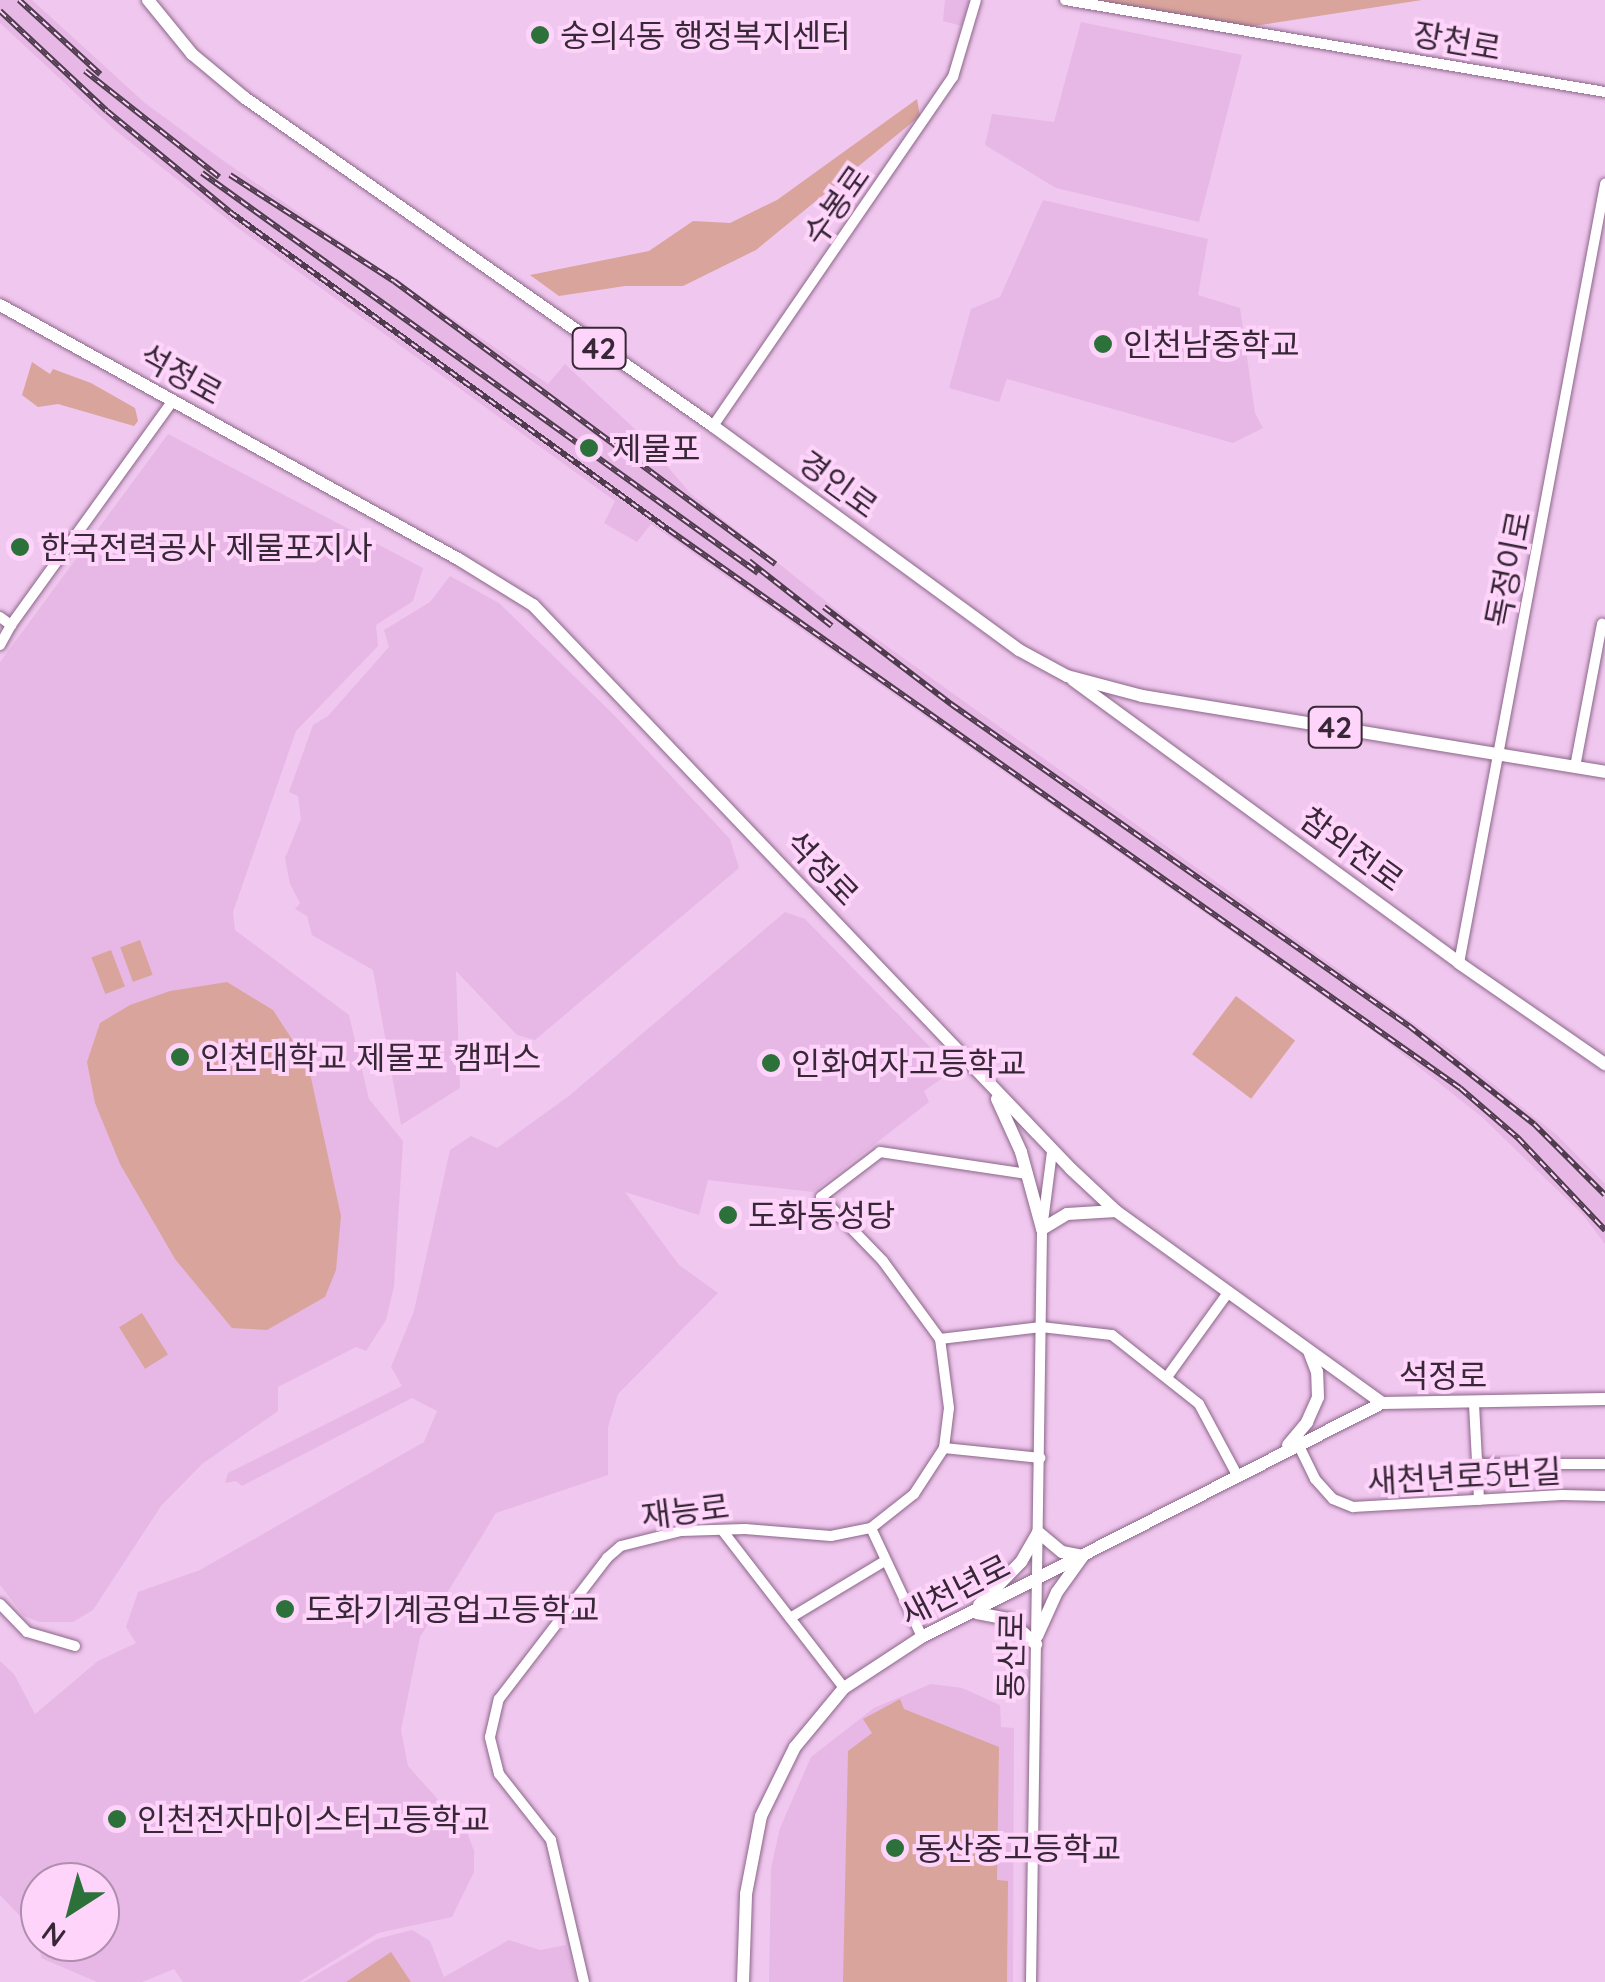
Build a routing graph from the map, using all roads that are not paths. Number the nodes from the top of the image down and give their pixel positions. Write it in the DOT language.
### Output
graph roads {
  1 [pos="148,0"];
  2 [pos="976,0"];
  3 [pos="1065,0"];
  4 [pos="1605,92"];
  5 [pos="1605,184"];
  6 [pos="0,305"];
  7 [pos="172,402"];
  8 [pos="713,426"];
  9 [pos="0,617"];
  10 [pos="1602,624"];
  11 [pos="11,625"];
  12 [pos="0,645"];
  13 [pos="1067,676"];
  14 [pos="1499,754"];
  15 [pos="1576,767"];
  16 [pos="1605,772"];
  17 [pos="1459,963"];
  18 [pos="1605,1064"];
  19 [pos="990,1083"];
  20 [pos="1052,1152"];
  21 [pos="1026,1174"];
  22 [pos="1116,1212"];
  23 [pos="1042,1229"];
  24 [pos="1227,1294"];
  25 [pos="1041,1327"];
  26 [pos="940,1340"];
  27 [pos="1308,1349"];
  28 [pos="1167,1377"];
  29 [pos="1605,1399"];
  30 [pos="1382,1403"];
  31 [pos="1474,1404"];
  32 [pos="1298,1444"];
  33 [pos="944,1448"];
  34 [pos="1283,1451"];
  35 [pos="1040,1458"];
  36 [pos="1478,1464"];
  37 [pos="1605,1464"];
  38 [pos="1237,1475"];
  39 [pos="1605,1496"];
  40 [pos="1479,1500"];
  41 [pos="871,1528"];
  42 [pos="722,1530"];
  43 [pos="1038,1532"];
  44 [pos="1083,1556"];
  45 [pos="885,1561"];
  46 [pos="1038,1579"];
  47 [pos="0,1604"];
  48 [pos="970,1613"];
  49 [pos="790,1618"];
  50 [pos="922,1637"];
  51 [pos="1036,1640"];
  52 [pos="74,1646"];
  53 [pos="844,1688"];
  54 [pos="584,1982"];
  55 [pos="743,1982"];
  56 [pos="1031,1982"];
  1 -- 8 [label="main road, 경인로 / 42"];
  2 -- 8 [label="street, 수봉로"];
  3 -- 4 [label="street, 장천로"];
  5 -- 14 [label="street, 독정이로"];
  6 -- 7 [label="main road, 석정로"];
  7 -- 11 [label="street"];
  7 -- 19 [label="main road, 석정로"];
  8 -- 13 [label="main road, 경인로 / 42"];
  9 -- 11 [label="street"];
  10 -- 15 [label="street"];
  11 -- 12 [label="street"];
  13 -- 14 [label="main road, 경인로 / 42"];
  13 -- 17 [label="main road, 참외전로"];
  14 -- 15 [label="main road, 경인로 / 42"];
  14 -- 17 [label="street, 독정이로"];
  15 -- 16 [label="main road, 경인로 / 42"];
  17 -- 18 [label="main road, 참외전로"];
  19 -- 20 [label="main road, 석정로"];
  19 -- 21 [label="main road"];
  20 -- 22 [label="main road, 석정로"];
  20 -- 23 [label="street, 동산로"];
  21 -- 23 [label="main road"];
  21 -- 26 [label="street"];
  22 -- 23 [label="main road"];
  22 -- 24 [label="main road, 석정로"];
  23 -- 25 [label="street, 동산로"];
  24 -- 27 [label="main road, 석정로"];
  24 -- 28 [label="street"];
  25 -- 26 [label="street"];
  25 -- 28 [label="street"];
  25 -- 35 [label="street, 동산로"];
  26 -- 33 [label="street"];
  27 -- 30 [label="main road, 석정로"];
  27 -- 34 [label="main road"];
  28 -- 38 [label="street"];
  29 -- 31 [label="main road, 석정로"];
  30 -- 31 [label="main road, 석정로"];
  30 -- 32 [label="main road, 새천년로"];
  31 -- 36 [label="street"];
  32 -- 34 [label="main road, 새천년로"];
  32 -- 40 [label="street, 새천년로5번길"];
  33 -- 35 [label="street"];
  33 -- 41 [label="street, 재능로"];
  34 -- 38 [label="main road, 새천년로"];
  35 -- 43 [label="street, 동산로"];
  36 -- 37 [label="street"];
  36 -- 40 [label="street"];
  38 -- 44 [label="main road, 새천년로"];
  39 -- 40 [label="street, 새천년로5번길"];
  41 -- 42 [label="street, 재능로"];
  41 -- 45 [label="street"];
  42 -- 49 [label="street"];
  42 -- 54 [label="street, 재능로"];
  43 -- 44 [label="main road"];
  43 -- 46 [label="street, 동산로"];
  43 -- 48 [label="main road"];
  44 -- 46 [label="main road, 새천년로"];
  44 -- 51 [label="main road"];
  45 -- 49 [label="street"];
  45 -- 50 [label="street"];
  46 -- 48 [label="main road, 새천년로"];
  46 -- 51 [label="street, 동산로"];
  47 -- 52 [label="street"];
  48 -- 50 [label="main road, 새천년로"];
  48 -- 51 [label="main road"];
  49 -- 53 [label="street"];
  50 -- 53 [label="main road, 새천년로"];
  51 -- 56 [label="street, 동산로"];
  53 -- 55 [label="main road, 새천년로"];
}
